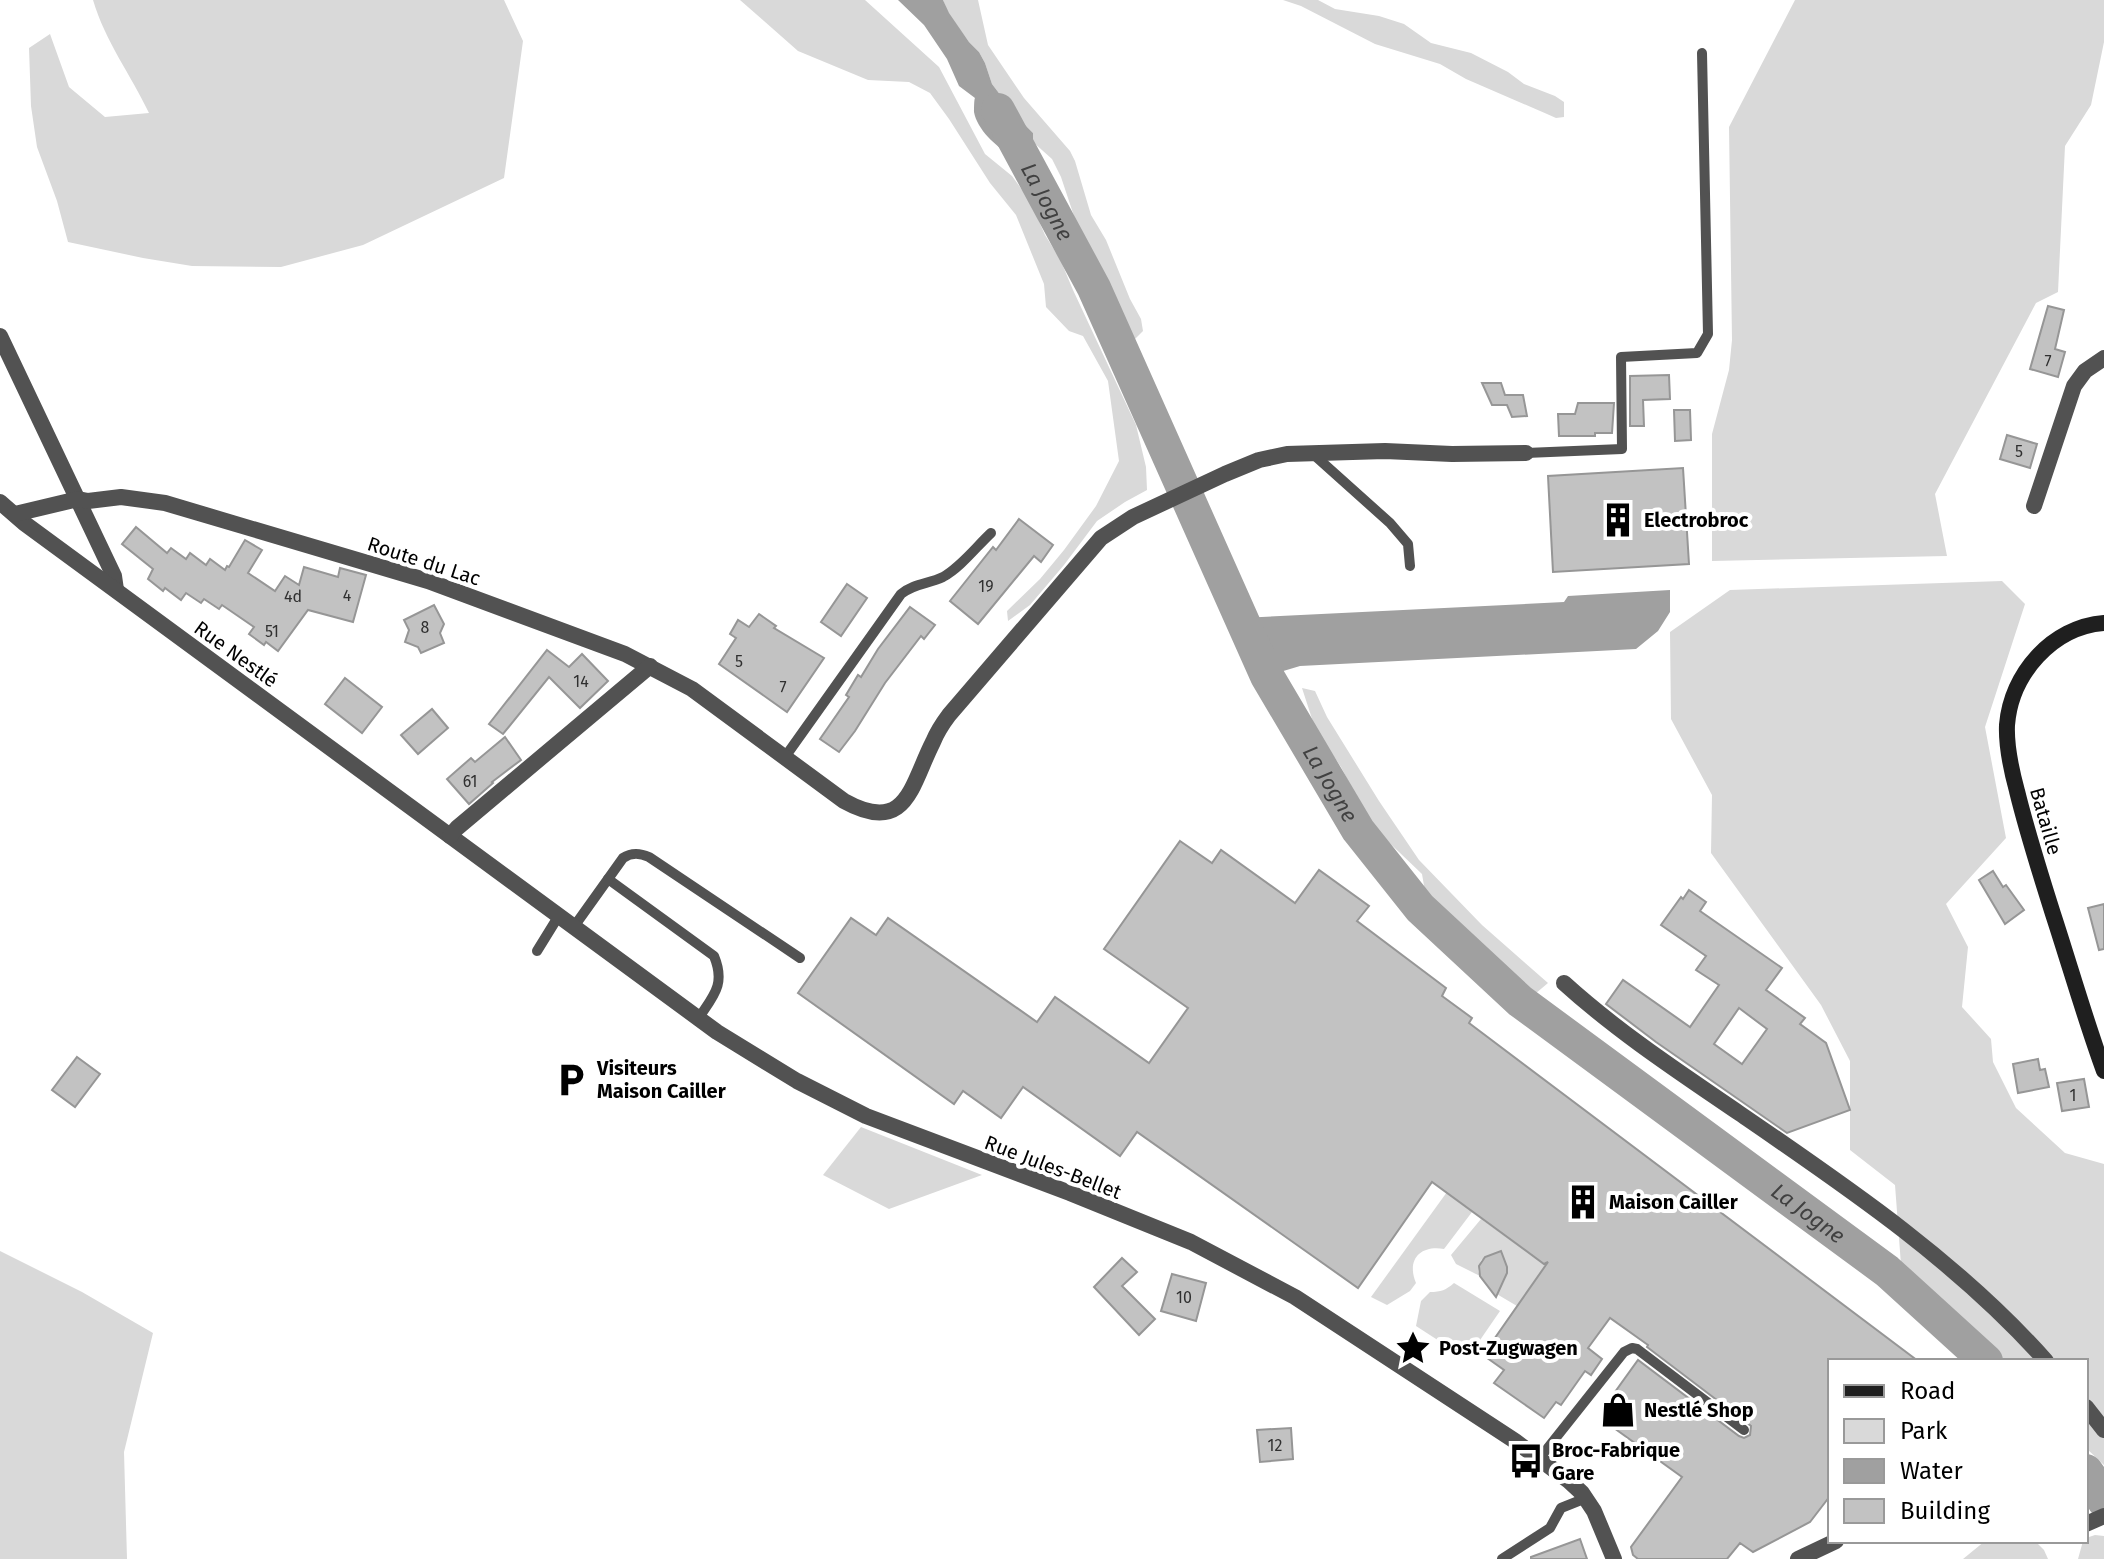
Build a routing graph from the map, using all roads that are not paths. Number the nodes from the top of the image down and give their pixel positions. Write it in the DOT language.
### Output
graph roads {
  1 [pos="1702,53"];
  2 [pos="0,336"];
  3 [pos="2104,358"];
  4 [pos="1526,453"];
  5 [pos="1313,454"];
  6 [pos="78,499"];
  7 [pos="0,502"];
  8 [pos="2034,506"];
  9 [pos="15,514"];
  10 [pos="991,533"];
  11 [pos="1410,566"];
  12 [pos="116,590"];
  13 [pos="2104,623"];
  14 [pos="650,666"];
  15 [pos="785,757"];
  16 [pos="450,836"];
  17 [pos="608,879"];
  18 [pos="558,917"];
  19 [pos="573,928"];
  20 [pos="537,951"];
  21 [pos="800,958"];
  22 [pos="1564,983"];
  23 [pos="698,1019"];
  24 [pos="2104,1071"];
  25 [pos="2044,1359"];
  26 [pos="2088,1410"];
  27 [pos="1744,1430"];
  28 [pos="2104,1430"];
  29 [pos="1539,1459"];
  30 [pos="1586,1498"];
  31 [pos="1832,1543"];
  32 [pos="1502,1559"];
  33 [pos="1614,1559"];
  34 [pos="1798,1559"];
  1 -- 4 [label="lane"];
  2 -- 6 [label="street"];
  3 -- 8 [label="street"];
  4 -- 5 [label="street"];
  5 -- 11 [label="lane"];
  5 -- 15 [label="street, Route du Lac"];
  6 -- 9 [label="street, Route du Lac"];
  6 -- 12 [label="street"];
  6 -- 14 [label="street, Route du Lac"];
  7 -- 9 [label="street, Rue Nestlé"];
  9 -- 12 [label="street, Rue Nestlé"];
  10 -- 15 [label="lane"];
  12 -- 16 [label="street, Rue Nestlé"];
  13 -- 24 [label="main road, Bataille"];
  14 -- 15 [label="street, Route du Lac"];
  14 -- 16 [label="street"];
  16 -- 18 [label="street, Rue Jules-Bellet"];
  17 -- 19 [label="lane"];
  17 -- 21 [label="lane"];
  17 -- 23 [label="lane"];
  18 -- 19 [label="street, Rue Jules-Bellet"];
  18 -- 20 [label="lane"];
  19 -- 23 [label="street, Rue Jules-Bellet"];
  22 -- 25 [label="street"];
  23 -- 29 [label="street, Rue Jules-Bellet"];
  26 -- 28 [label="street"];
  27 -- 29 [label="lane"];
  29 -- 30 [label="street, Rue Jules-Bellet"];
  30 -- 32 [label="lane"];
  30 -- 33 [label="street, Rue Jules-Bellet"];
  31 -- 34 [label="street"];
}
